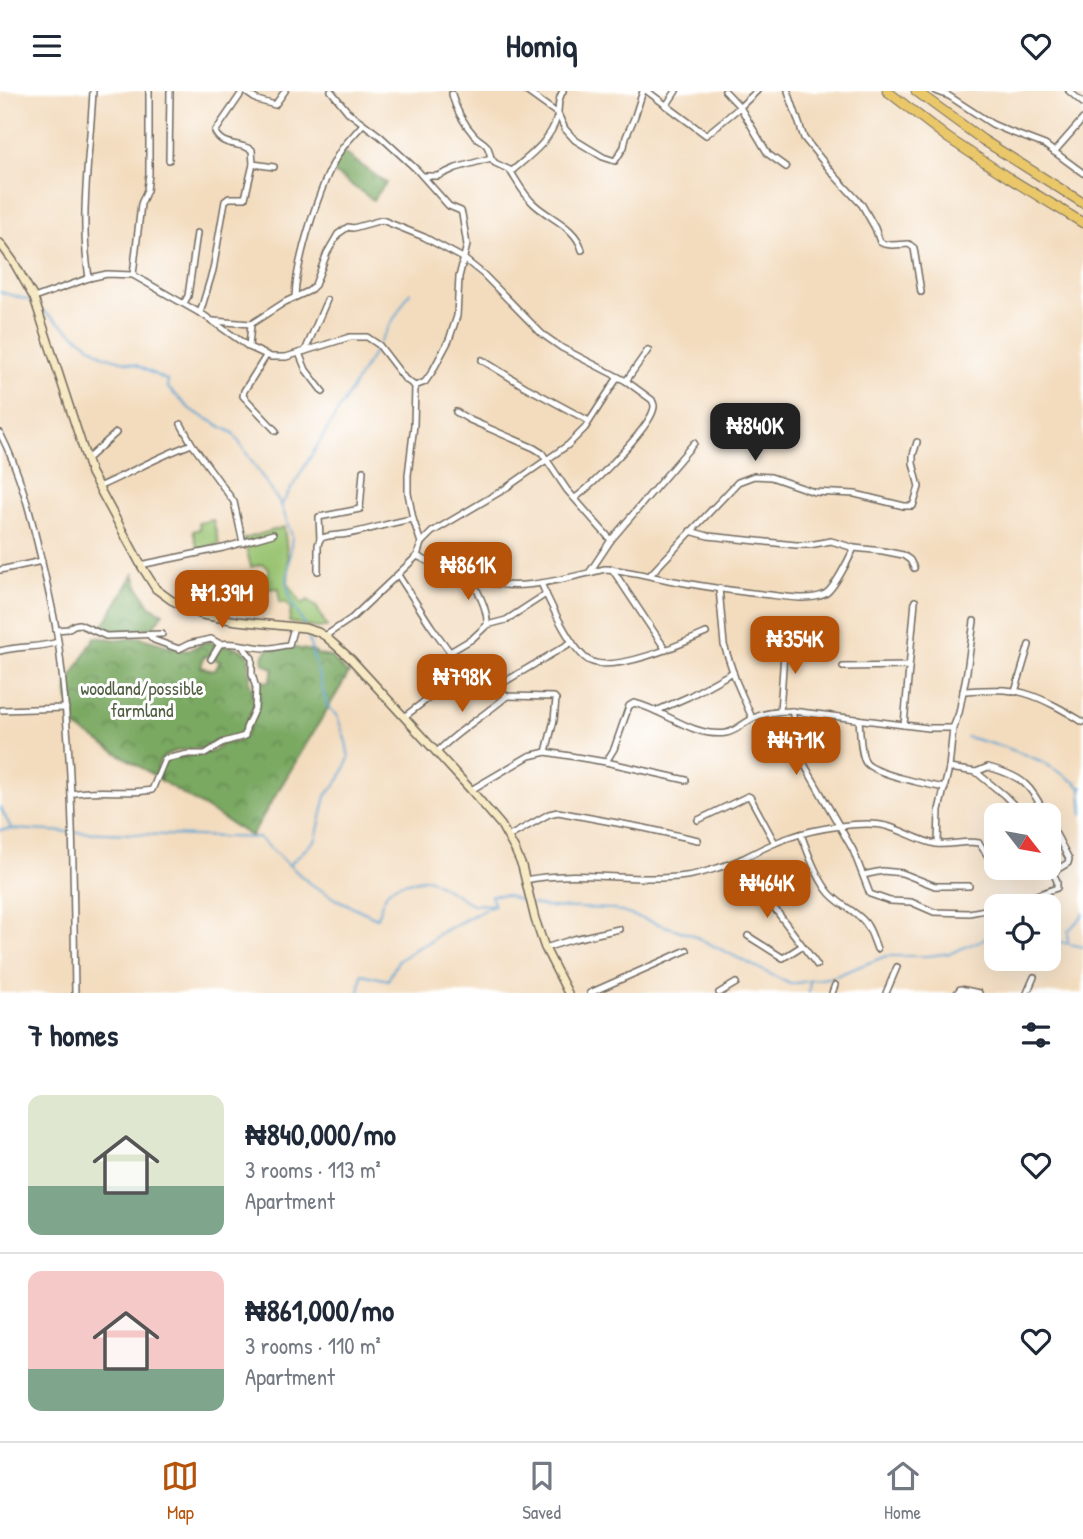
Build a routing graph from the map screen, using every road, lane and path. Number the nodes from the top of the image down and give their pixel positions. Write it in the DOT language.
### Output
graph roads {
  1 [pos="93,91"];
  2 [pos="149,91"];
  3 [pos="170,91"];
  4 [pos="244,91"];
  5 [pos="285,91"];
  6 [pos="331,91"];
  7 [pos="526,91"];
  8 [pos="563,91"];
  9 [pos="645,91"];
  10 [pos="676,91"];
  11 [pos="725,91"];
  12 [pos="757,91"];
  13 [pos="788,91"];
  14 [pos="887,91"];
  15 [pos="916,91"];
  16 [pos="938,91"];
  17 [pos="1069,91"];
  18 [pos="452,93"];
  19 [pos="1083,103"];
  20 [pos="666,106"];
  21 [pos="740,107"];
  22 [pos="558,114"];
  23 [pos="1083,119"];
  24 [pos="363,124"];
  25 [pos="1054,152"];
  26 [pos="491,158"];
  27 [pos="169,160"];
  28 [pos="253,164"];
  29 [pos="274,167"];
  30 [pos="786,167"];
  31 [pos="511,172"];
  32 [pos="1083,173"];
  33 [pos="422,175"];
  34 [pos="438,176"];
  35 [pos="434,189"];
  36 [pos="1083,203"];
  37 [pos="1083,223"];
  38 [pos="197,233"];
  39 [pos="0,243"];
  40 [pos="582,250"];
  41 [pos="463,258"];
  42 [pos="133,275"];
  43 [pos="89,278"];
  44 [pos="921,292"];
  45 [pos="295,297"];
  46 [pos="34,298"];
  47 [pos="327,300"];
  48 [pos="184,303"];
  49 [pos="200,313"];
  50 [pos="214,321"];
  51 [pos="251,324"];
  52 [pos="249,347"];
  53 [pos="648,350"];
  54 [pos="302,352"];
  55 [pos="266,356"];
  56 [pos="482,360"];
  57 [pos="618,377"];
  58 [pos="626,381"];
  59 [pos="415,386"];
  60 [pos="323,391"];
  61 [pos="456,412"];
  62 [pos="589,421"];
  63 [pos="181,424"];
  64 [pos="276,431"];
  65 [pos="0,433"];
  66 [pos="116,433"];
  67 [pos="917,442"];
  68 [pos="694,443"];
  69 [pos="192,444"];
  70 [pos="88,459"];
  71 [pos="547,460"];
  72 [pos="363,471"];
  73 [pos="98,487"];
  74 [pos="575,498"];
  75 [pos="413,519"];
  76 [pos="691,531"];
  77 [pos="273,534"];
  78 [pos="320,539"];
  79 [pos="611,540"];
  80 [pos="243,543"];
  81 [pos="421,543"];
  82 [pos="854,548"];
  83 [pos="417,556"];
  84 [pos="41,561"];
  85 [pos="140,565"];
  86 [pos="914,568"];
  87 [pos="612,569"];
  88 [pos="0,570"];
  89 [pos="318,571"];
  90 [pos="589,573"];
  91 [pos="398,575"];
  92 [pos="650,575"];
  93 [pos="472,578"];
  94 [pos="541,583"];
  95 [pos="719,587"];
  96 [pos="546,594"];
  97 [pos="915,601"];
  98 [pos="974,621"];
  99 [pos="487,625"];
  100 [pos="294,627"];
  101 [pos="56,630"];
  102 [pos="706,633"];
  103 [pos="162,634"];
  104 [pos="149,635"];
  105 [pos="326,636"];
  106 [pos="785,639"];
  107 [pos="58,642"];
  108 [pos="572,642"];
  109 [pos="220,644"];
  110 [pos="1029,645"];
  111 [pos="242,646"];
  112 [pos="666,650"];
  113 [pos="0,651"];
  114 [pos="450,652"];
  115 [pos="211,659"];
  116 [pos="909,666"];
  117 [pos="842,667"];
  118 [pos="733,672"];
  119 [pos="963,691"];
  120 [pos="1015,692"];
  121 [pos="507,696"];
  122 [pos="66,708"];
  123 [pos="2,710"];
  124 [pos="656,711"];
  125 [pos="780,711"];
  126 [pos="792,711"];
  127 [pos="404,717"];
  128 [pos="752,718"];
  129 [pos="859,719"];
  130 [pos="1083,722"];
  131 [pos="904,725"];
  132 [pos="953,728"];
  133 [pos="546,752"];
  134 [pos="436,753"];
  135 [pos="606,762"];
  136 [pos="948,768"];
  137 [pos="976,772"];
  138 [pos="686,780"];
  139 [pos="945,789"];
  140 [pos="471,790"];
  141 [pos="71,794"];
  142 [pos="1012,803"];
  143 [pos="1039,803"];
  144 [pos="698,820"];
  145 [pos="840,827"];
  146 [pos="801,834"];
  147 [pos="508,837"];
  148 [pos="698,840"];
  149 [pos="775,843"];
  150 [pos="939,844"];
  151 [pos="1061,844"];
  152 [pos="984,850"];
  153 [pos="741,859"];
  154 [pos="1061,867"];
  155 [pos="863,875"];
  156 [pos="525,880"];
  157 [pos="1056,880"];
  158 [pos="969,886"];
  159 [pos="1042,894"];
  160 [pos="984,910"];
  161 [pos="619,929"];
  162 [pos="748,936"];
  163 [pos="802,946"];
  164 [pos="545,948"];
  165 [pos="877,949"];
  166 [pos="687,950"];
  167 [pos="817,965"];
  168 [pos="897,967"];
  169 [pos="1034,977"];
  170 [pos="736,983"];
  171 [pos="835,985"];
  172 [pos="75,993"];
  173 [pos="568,993"];
  174 [pos="590,993"];
  175 [pos="719,993"];
  176 [pos="832,993"];
  177 [pos="886,993"];
  178 [pos="957,993"];
  179 [pos="979,993"];
  180 [pos="1027,993"];
  1 -- 43 [label="street"];
  2 -- 42 [label="street"];
  3 -- 27 [label="street"];
  4 -- 5 [label="street"];
  4 -- 28 [label="street"];
  6 -- 24 [label="street"];
  7 -- 22 [label="street"];
  8 -- 22 [label="street"];
  9 -- 20 [label="street"];
  9 -- 22 [label="street"];
  10 -- 20 [label="street"];
  11 -- 21 [label="street"];
  12 -- 21 [label="street"];
  13 -- 44 [label="street"];
  14 -- 37 [label="highway"];
  15 -- 36 [label="highway"];
  16 -- 25 [label="street"];
  17 -- 19 [label="street"];
  18 -- 26 [label="street"];
  20 -- 21 [label="street"];
  21 -- 30 [label="street"];
  22 -- 31 [label="street"];
  23 -- 25 [label="street"];
  24 -- 33 [label="street"];
  24 -- 45 [label="street"];
  25 -- 32 [label="street"];
  26 -- 31 [label="street"];
  26 -- 34 [label="street"];
  28 -- 29 [label="street"];
  28 -- 49 [label="street"];
  31 -- 40 [label="street"];
  33 -- 34 [label="street"];
  33 -- 35 [label="street"];
  34 -- 35 [label="street"];
  35 -- 41 [label="street"];
  38 -- 48 [label="street"];
  39 -- 46 [label="main road"];
  41 -- 45 [label="street"];
  41 -- 57 [label="street"];
  41 -- 59 [label="street"];
  42 -- 43 [label="street"];
  42 -- 48 [label="street"];
  43 -- 46 [label="street"];
  45 -- 51 [label="street"];
  46 -- 70 [label="main road"];
  47 -- 54 [label="street"];
  48 -- 49 [label="street"];
  49 -- 50 [label="street"];
  50 -- 51 [label="street"];
  50 -- 52 [label="street"];
  51 -- 52 [label="street"];
  52 -- 55 [label="street"];
  53 -- 58 [label="street"];
  54 -- 55 [label="street"];
  54 -- 59 [label="street"];
  54 -- 60 [label="street"];
  55 -- 64 [label="street"];
  56 -- 62 [label="street"];
  57 -- 58 [label="street"];
  57 -- 62 [label="street"];
  58 -- 74 [label="street"];
  59 -- 75 [label="street"];
  61 -- 71 [label="street"];
  62 -- 71 [label="street"];
  63 -- 69 [label="street"];
  65 -- 84 [label="street"];
  66 -- 70 [label="street"];
  67 -- 76 [label="street"];
  68 -- 79 [label="street"];
  69 -- 73 [label="street"];
  69 -- 80 [label="street"];
  70 -- 73 [label="main road"];
  71 -- 74 [label="street"];
  71 -- 81 [label="street"];
  72 -- 78 [label="street"];
  73 -- 85 [label="main road"];
  74 -- 79 [label="street"];
  75 -- 78 [label="street"];
  75 -- 81 [label="street"];
  76 -- 82 [label="street"];
  76 -- 92 [label="street"];
  77 -- 80 [label="street"];
  78 -- 89 [label="street"];
  79 -- 90 [label="street"];
  80 -- 85 [label="street"];
  81 -- 83 [label="street"];
  82 -- 86 [label="street"];
  82 -- 95 [label="street"];
  83 -- 91 [label="street"];
  83 -- 93 [label="street"];
  84 -- 88 [label="street"];
  84 -- 101 [label="street"];
  85 -- 100 [label="main road"];
  87 -- 90 [label="street"];
  87 -- 92 [label="street"];
  87 -- 112 [label="street"];
  90 -- 94 [label="street"];
  91 -- 105 [label="street"];
  91 -- 114 [label="street"];
  92 -- 95 [label="street"];
  93 -- 94 [label="street"];
  93 -- 99 [label="street"];
  94 -- 96 [label="street"];
  95 -- 118 [label="street"];
  96 -- 99 [label="street"];
  96 -- 108 [label="street"];
  97 -- 116 [label="street"];
  98 -- 119 [label="street"];
  99 -- 114 [label="street"];
  100 -- 105 [label="main road"];
  100 -- 111 [label="street"];
  101 -- 104 [label="street"];
  101 -- 107 [label="street"];
  102 -- 112 [label="street"];
  103 -- 104 [label="street"];
  104 -- 109 [label="street"];
  105 -- 127 [label="main road"];
  106 -- 125 [label="street"];
  107 -- 113 [label="street"];
  107 -- 122 [label="street"];
  108 -- 112 [label="street"];
  108 -- 121 [label="street"];
  109 -- 111 [label="street"];
  109 -- 115 [label="street"];
  110 -- 120 [label="street"];
  111 -- 141 [label="street"];
  114 -- 127 [label="street"];
  116 -- 117 [label="street"];
  116 -- 131 [label="street"];
  118 -- 124 [label="street"];
  118 -- 128 [label="street"];
  119 -- 120 [label="street"];
  119 -- 132 [label="street"];
  120 -- 130 [label="street"];
  121 -- 133 [label="street"];
  121 -- 134 [label="street"];
  122 -- 123 [label="street"];
  122 -- 141 [label="street"];
  124 -- 128 [label="street"];
  124 -- 135 [label="street"];
  125 -- 126 [label="street"];
  125 -- 128 [label="street"];
  126 -- 129 [label="street"];
  126 -- 145 [label="street"];
  127 -- 134 [label="main road"];
  129 -- 131 [label="street"];
  129 -- 139 [label="street"];
  131 -- 132 [label="street"];
  132 -- 136 [label="street"];
  133 -- 135 [label="street"];
  133 -- 140 [label="street"];
  134 -- 140 [label="main road"];
  135 -- 138 [label="street"];
  136 -- 137 [label="street"];
  136 -- 139 [label="street"];
  137 -- 142 [label="street"];
  137 -- 143 [label="street"];
  139 -- 150 [label="street"];
  140 -- 147 [label="main road"];
  141 -- 172 [label="street"];
  144 -- 149 [label="street"];
  145 -- 146 [label="street"];
  145 -- 150 [label="street"];
  145 -- 155 [label="street"];
  146 -- 149 [label="street"];
  146 -- 165 [label="street"];
  147 -- 148 [label="street"];
  147 -- 156 [label="main road"];
  149 -- 153 [label="street"];
  150 -- 152 [label="street"];
  151 -- 154 [label="street"];
  153 -- 156 [label="street"];
  153 -- 163 [label="street"];
  155 -- 158 [label="street"];
  155 -- 160 [label="street"];
  156 -- 164 [label="main road"];
  157 -- 159 [label="street"];
  161 -- 164 [label="street"];
  162 -- 163 [label="street"];
  163 -- 167 [label="street"];
  164 -- 173 [label="main road"];
  166 -- 174 [label="street"];
  168 -- 177 [label="street"];
  169 -- 180 [label="street"];
  170 -- 175 [label="street"];
  171 -- 176 [label="street"];
  178 -- 179 [label="street"];
}
